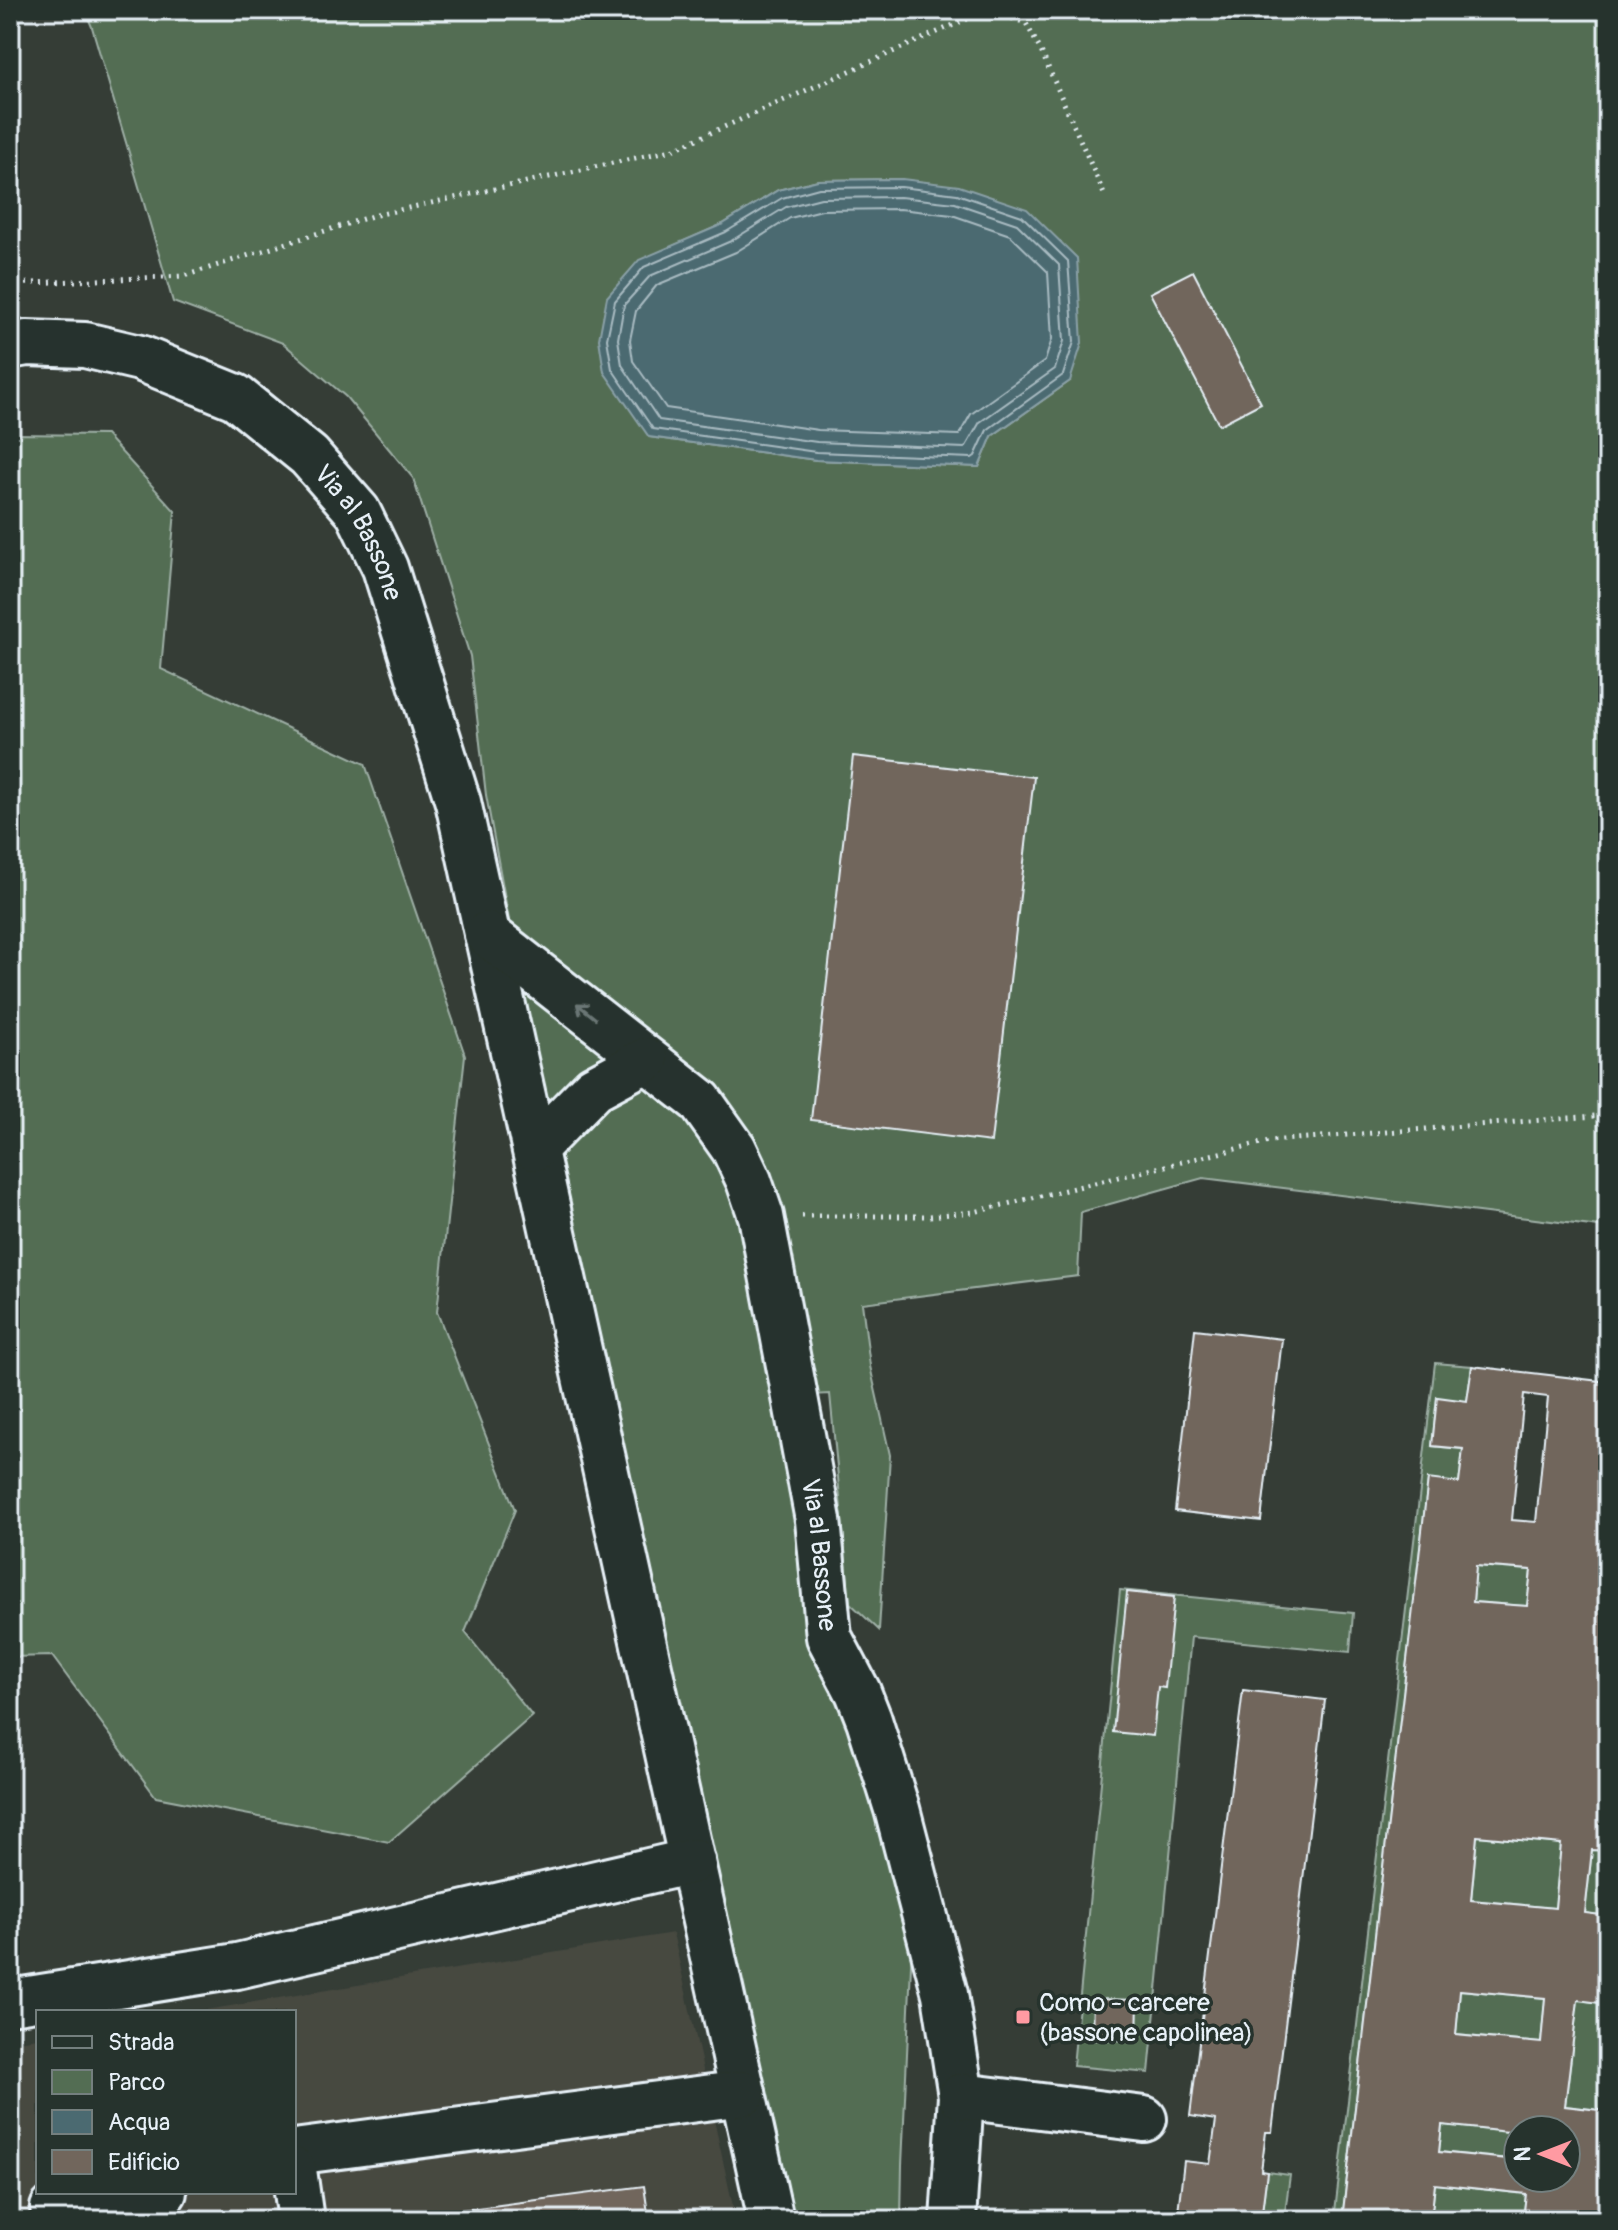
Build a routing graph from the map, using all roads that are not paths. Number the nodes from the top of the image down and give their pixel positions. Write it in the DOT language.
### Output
graph roads {
  1 [pos="10,346"];
  2 [pos="487,934"];
  3 [pos="646,1060"];
  4 [pos="535,1148"];
  5 [pos="692,1861"];
  6 [pos="10,2002"];
  7 [pos="743,2093"];
  8 [pos="961,2096"];
  9 [pos="1144,2119"];
  10 [pos="296,2152"];
  11 [pos="296,2184"];
  12 [pos="150,2194"];
  13 [pos="53,2208"];
  14 [pos="301,2220"];
  15 [pos="771,2220"];
  16 [pos="953,2220"];
  1 -- 2 [label="street, Via al Bassone"];
  3 -- 2 [label="street, Via al Bassone, one-way"];
  2 -- 4 [label="street, Via al Bassone"];
  3 -- 4 [label="street"];
  3 -- 8 [label="street, Via al Bassone"];
  4 -- 5 [label="street, Via al Bassone"];
  5 -- 6 [label="street"];
  5 -- 7 [label="street, Via al Bassone"];
  7 -- 10 [label="street"];
  7 -- 15 [label="street, Via al Bassone"];
  8 -- 9 [label="street"];
  8 -- 16 [label="street, Via al Bassone"];
  11 -- 14 [label="street"];
  12 -- 13 [label="street"];
}
